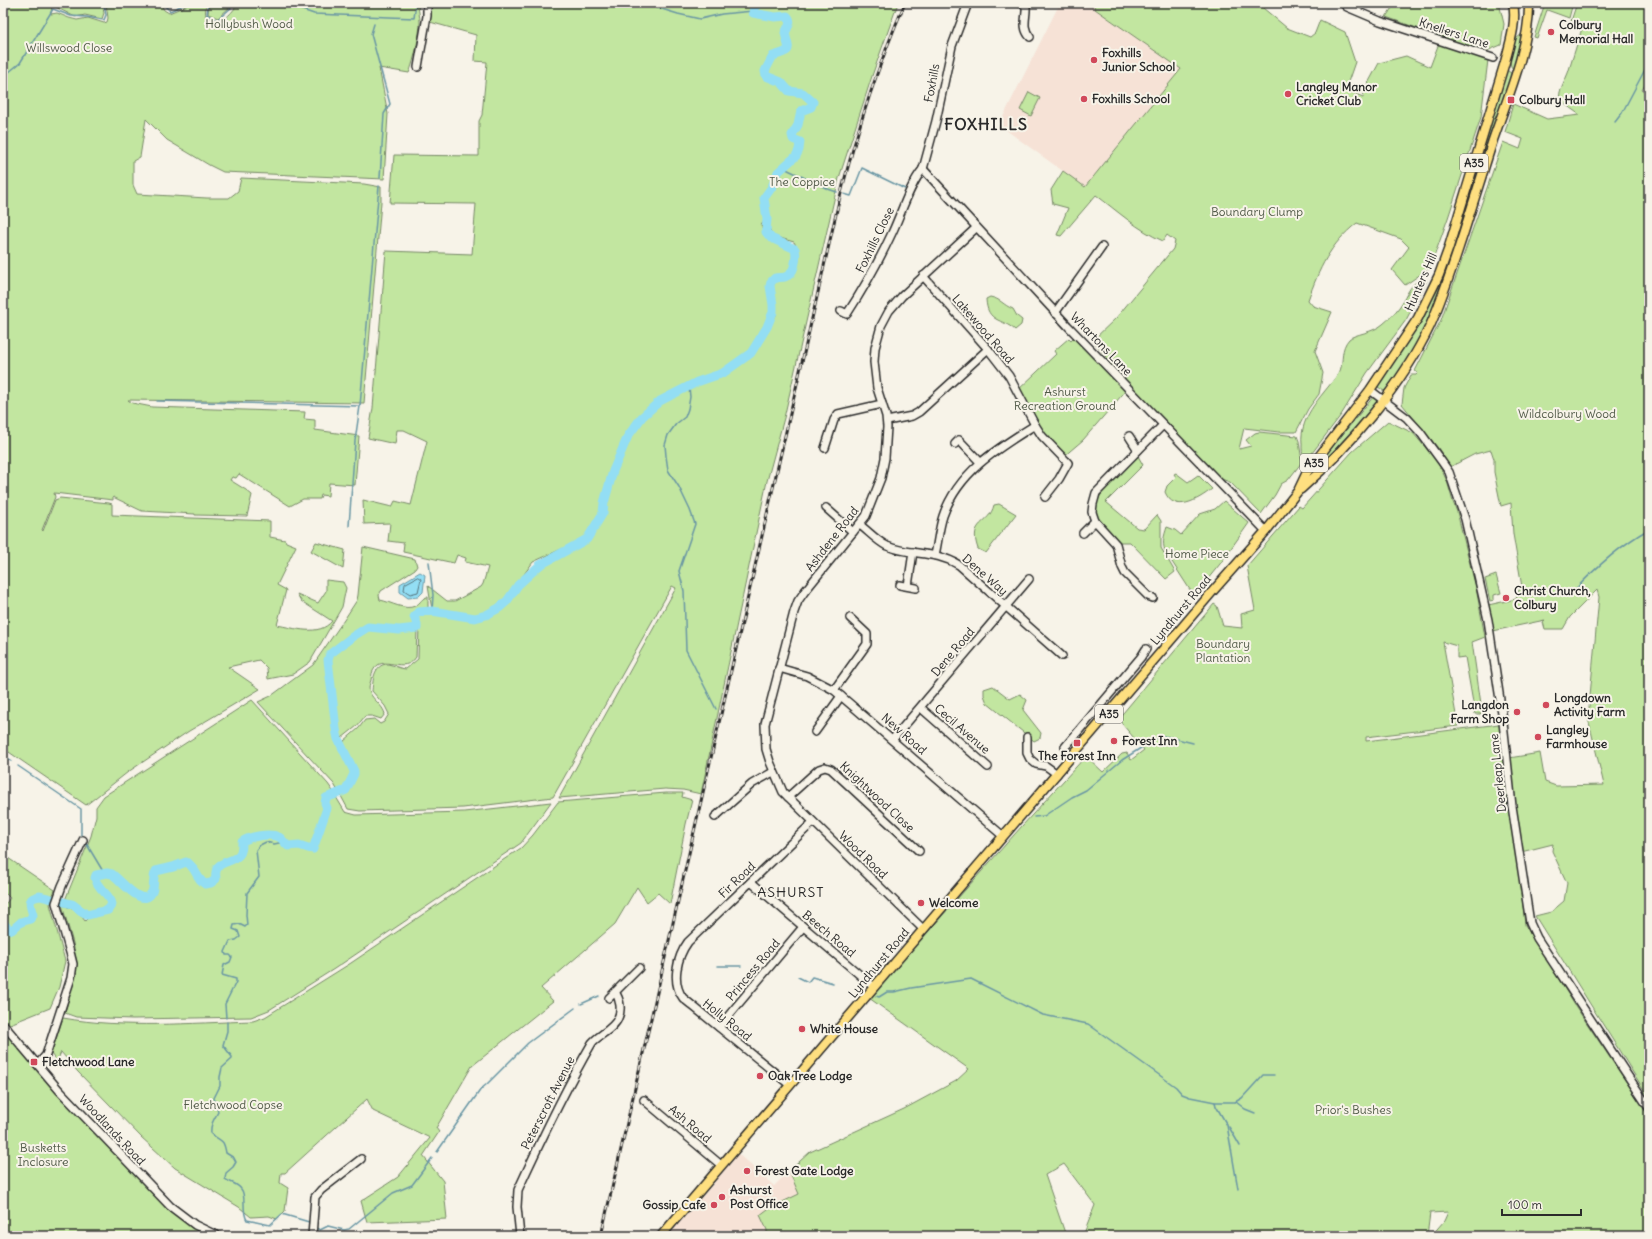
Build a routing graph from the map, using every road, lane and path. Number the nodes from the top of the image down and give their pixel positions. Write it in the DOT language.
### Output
graph roads {
  1 [pos="426,3"];
  2 [pos="968,3"];
  3 [pos="1343,3"];
  4 [pos="1513,3"];
  5 [pos="1529,3"];
  6 [pos="1025,4"];
  7 [pos="1030,37"];
  8 [pos="1493,58"];
  9 [pos="418,67"];
  10 [pos="923,169"];
  11 [pos="976,228"];
  12 [pos="1102,247"];
  13 [pos="923,276"];
  14 [pos="841,311"];
  15 [pos="1055,313"];
  16 [pos="988,349"];
  17 [pos="1370,390"];
  18 [pos="1384,400"];
  19 [pos="882,404"];
  20 [pos="887,421"];
  21 [pos="1034,425"];
  22 [pos="1163,425"];
  23 [pos="1129,436"];
  24 [pos="959,441"];
  25 [pos="825,448"];
  26 [pos="1138,450"];
  27 [pos="980,462"];
  28 [pos="1298,491"];
  29 [pos="1045,497"];
  30 [pos="826,508"];
  31 [pos="1095,521"];
  32 [pos="860,525"];
  33 [pos="1266,531"];
  34 [pos="853,532"];
  35 [pos="1083,533"];
  36 [pos="913,552"];
  37 [pos="935,555"];
  38 [pos="1029,579"];
  39 [pos="900,585"];
  40 [pos="908,586"];
  41 [pos="916,588"];
  42 [pos="1153,598"];
  43 [pos="1006,607"];
  44 [pos="850,618"];
  45 [pos="1146,649"];
  46 [pos="1062,656"];
  47 [pos="779,668"];
  48 [pos="834,690"];
  49 [pos="841,696"];
  50 [pos="1107,698"];
  51 [pos="1116,705"];
  52 [pos="921,708"];
  53 [pos="815,732"];
  54 [pos="1026,737"];
  55 [pos="893,739"];
  56 [pos="1065,747"];
  57 [pos="988,767"];
  58 [pos="773,772"];
  59 [pos="1057,774"];
  60 [pos="788,797"];
  61 [pos="715,817"];
  62 [pos="813,822"];
  63 [pos="1003,836"];
  64 [pos="83,840"];
  65 [pos="919,850"];
  66 [pos="750,882"];
  67 [pos="803,927"];
  68 [pos="923,929"];
  69 [pos="680,957"];
  70 [pos="639,968"];
  71 [pos="874,987"];
  72 [pos="615,992"];
  73 [pos="609,998"];
  74 [pos="3,1024"];
  75 [pos="719,1028"];
  76 [pos="38,1064"];
  77 [pos="790,1085"];
  78 [pos="644,1100"];
  79 [pos="1649,1108"];
  80 [pos="361,1159"];
  81 [pos="721,1165"];
  82 [pos="218,1236"];
  83 [pos="312,1236"];
  84 [pos="520,1236"];
  85 [pos="661,1236"];
  1 -- 9 [label="street"];
  2 -- 10 [label="street, Foxhills"];
  3 -- 8 [label="street, Knellers Lane"];
  4 -- 17 [label="main road, Hunters Hill / A35"];
  5 -- 18 [label="main road, Hunters Hill / A35"];
  6 -- 7 [label="street"];
  10 -- 11 [label="street, Whartons Lane"];
  10 -- 14 [label="street, Foxhills Close"];
  11 -- 13 [label="street, Ashdene Road"];
  11 -- 15 [label="street, Whartons Lane"];
  12 -- 15 [label="street"];
  13 -- 16 [label="street, Lakewood Road"];
  13 -- 19 [label="street, Ashdene Road"];
  15 -- 22 [label="street, Whartons Lane"];
  16 -- 20 [label="street"];
  16 -- 21 [label="street, Lakewood Road"];
  17 -- 18 [label="street, Deerleap Lane"];
  17 -- 28 [label="main road, Hunters Hill / A35"];
  18 -- 28 [label="main road, Hunters Hill / A35"];
  18 -- 79 [label="street, Deerleap Lane"];
  19 -- 20 [label="street, Ashdene Road"];
  19 -- 25 [label="street"];
  20 -- 32 [label="street, Ashdene Road"];
  21 -- 27 [label="street"];
  21 -- 29 [label="street, Lakewood Road"];
  22 -- 26 [label="street"];
  22 -- 33 [label="street, Whartons Lane"];
  23 -- 26 [label="street"];
  24 -- 27 [label="street"];
  26 -- 31 [label="street"];
  27 -- 37 [label="street"];
  28 -- 33 [label="main road, Hunters Hill / A35"];
  30 -- 34 [label="street"];
  31 -- 35 [label="street"];
  31 -- 42 [label="street"];
  32 -- 34 [label="street, Ashdene Road"];
  32 -- 36 [label="street, Dene Way"];
  33 -- 51 [label="main road, Lyndhurst Road / A35"];
  34 -- 47 [label="street, Ashdene Road"];
  36 -- 37 [label="street, Dene Way"];
  36 -- 40 [label="street"];
  37 -- 43 [label="street, Dene Way"];
  38 -- 43 [label="street, Dene Road"];
  39 -- 40 [label="street"];
  40 -- 41 [label="street"];
  43 -- 46 [label="street, Dene Way"];
  43 -- 52 [label="street, Dene Road"];
  44 -- 48 [label="street"];
  45 -- 50 [label="street, Lyndhurst Road"];
  47 -- 48 [label="street, New Road"];
  47 -- 58 [label="street, Ashdene Road"];
  48 -- 49 [label="street, New Road"];
  49 -- 53 [label="street"];
  49 -- 55 [label="street, New Road"];
  50 -- 51 [label="street"];
  50 -- 56 [label="street, Lyndhurst Road"];
  51 -- 59 [label="main road, Lyndhurst Road / A35"];
  52 -- 55 [label="street, Dene Road"];
  52 -- 57 [label="street, Cecil Avenue"];
  54 -- 59 [label="street"];
  55 -- 63 [label="street, New Road"];
  58 -- 60 [label="street, Ashdene Road"];
  58 -- 61 [label="street"];
  59 -- 63 [label="main road, Lyndhurst Road / A35"];
  60 -- 62 [label="street, Wood Road"];
  60 -- 65 [label="street, Knightwood Close"];
  62 -- 66 [label="street, Fir Road"];
  62 -- 68 [label="street, Wood Road"];
  63 -- 68 [label="main road, Lyndhurst Road / A35"];
  64 -- 76 [label="street"];
  66 -- 67 [label="street, Beech Road"];
  66 -- 69 [label="street, Fir Road"];
  67 -- 71 [label="street, Beech Road"];
  67 -- 75 [label="street, Princess Road"];
  68 -- 71 [label="main road, Lyndhurst Road / A35"];
  69 -- 75 [label="street, Holly Road"];
  70 -- 72 [label="street"];
  71 -- 77 [label="main road, Lyndhurst Road / A35"];
  72 -- 73 [label="street"];
  72 -- 84 [label="street, Peterscroft Avenue"];
  74 -- 76 [label="street, Woodlands Road"];
  75 -- 77 [label="street, Holly Road"];
  76 -- 82 [label="street, Woodlands Road"];
  77 -- 81 [label="main road, Lyndhurst Road / A35"];
  78 -- 81 [label="street, Ash Road"];
  80 -- 83 [label="street"];
  81 -- 85 [label="main road, Lyndhurst Road / A35"];
}
